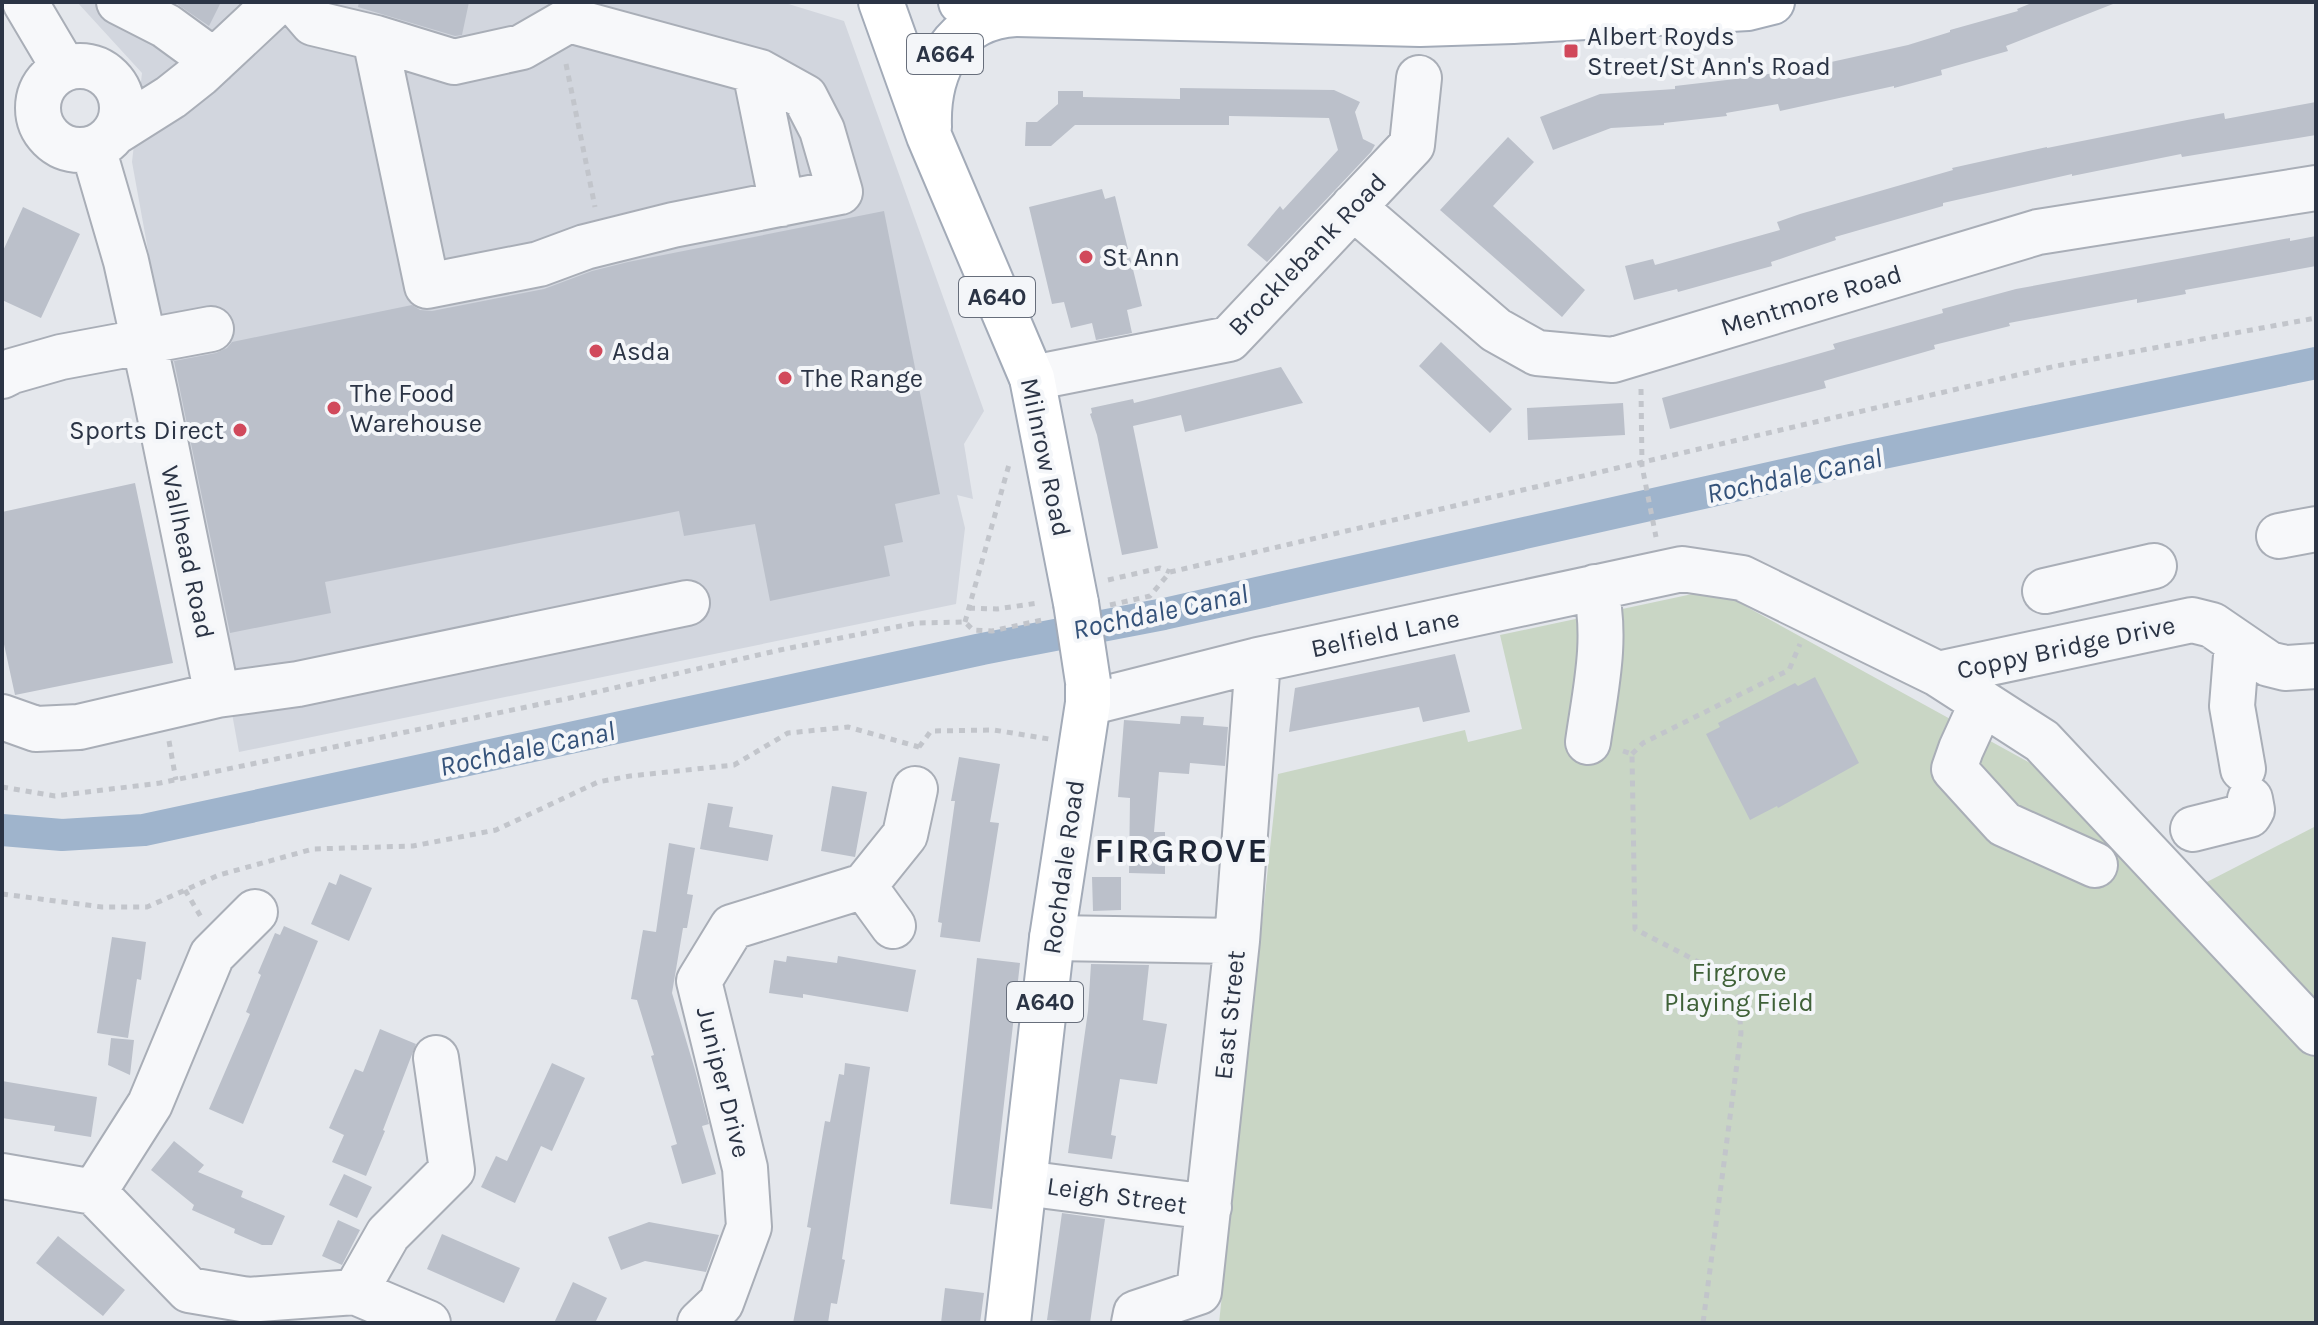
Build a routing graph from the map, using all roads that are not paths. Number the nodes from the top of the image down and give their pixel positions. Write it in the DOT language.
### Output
graph roads {
  1 [pos="25,2"];
  2 [pos="119,2"];
  3 [pos="277,2"];
  4 [pos="295,2"];
  5 [pos="881,2"];
  6 [pos="961,2"];
  7 [pos="1772,2"];
  8 [pos="1513,12"];
  9 [pos="1016,14"];
  10 [pos="376,38"];
  11 [pos="207,67"];
  12 [pos="85,71"];
  13 [pos="755,71"];
  14 [pos="1419,78"];
  15 [pos="21,126"];
  16 [pos="929,136"];
  17 [pos="104,140"];
  18 [pos="2316,188"];
  19 [pos="782,204"];
  20 [pos="1353,207"];
  21 [pos="211,329"];
  22 [pos="143,340"];
  23 [pos="2,376"];
  24 [pos="1032,378"];
  25 [pos="1669,554"];
  26 [pos="2154,566"];
  27 [pos="2106,577"];
  28 [pos="1595,587"];
  29 [pos="2045,591"];
  30 [pos="687,603"];
  31 [pos="1077,606"];
  32 [pos="2121,636"];
  33 [pos="2237,643"];
  34 [pos="1258,660"];
  35 [pos="2316,666"];
  36 [pos="1938,674"];
  37 [pos="217,695"];
  38 [pos="1982,703"];
  39 [pos="1086,710"];
  40 [pos="2,717"];
  41 [pos="1588,742"];
  42 [pos="915,789"];
  43 [pos="2193,829"];
  44 [pos="2095,865"];
  45 [pos="864,886"];
  46 [pos="255,912"];
  47 [pos="893,926"];
  48 [pos="1052,938"];
  49 [pos="1237,941"];
  50 [pos="2316,1033"];
  51 [pos="436,1058"];
  52 [pos="2,1176"];
  53 [pos="1024,1183"];
  54 [pos="94,1192"];
  55 [pos="1209,1207"];
  56 [pos="355,1292"];
  57 [pos="246,1311"];
  58 [pos="428,1323"];
  59 [pos="700,1323"];
  60 [pos="1008,1323"];
  61 [pos="1134,1323"];
  1 -- 12 [label="street"];
  2 -- 11 [label="street"];
  3 -- 11 [label="street"];
  4 -- 10 [label="street"];
  5 -- 16 [label="main road, Milnrow Road / A640"];
  6 -- 9 [label="main road, A664"];
  7 -- 8 [label="main road, A664"];
  8 -- 9 [label="main road, A664"];
  9 -- 16 [label="main road, A664"];
  10 -- 13 [label="street"];
  10 -- 19 [label="street"];
  11 -- 12 [label="street"];
  11 -- 17 [label="street"];
  12 -- 15 [label="street"];
  12 -- 17 [label="street"];
  13 -- 19 [label="street"];
  13 -- 19 [label="street"];
  14 -- 20 [label="street, Brocklebank Road"];
  15 -- 17 [label="street"];
  16 -- 24 [label="main road, Milnrow Road / A640"];
  17 -- 22 [label="street, Wallhead Road"];
  18 -- 20 [label="street, Mentmore Road"];
  20 -- 24 [label="street, Brocklebank Road"];
  21 -- 22 [label="street"];
  22 -- 23 [label="street"];
  22 -- 37 [label="street, Wallhead Road"];
  24 -- 31 [label="main road, Milnrow Road / A640"];
  25 -- 28 [label="street, Belfield Lane"];
  25 -- 36 [label="street, Coppy Bridge Drive"];
  26 -- 27 [label="street"];
  27 -- 29 [label="street"];
  27 -- 32 [label="street"];
  28 -- 34 [label="street, Belfield Lane"];
  28 -- 41 [label="street"];
  30 -- 37 [label="street"];
  31 -- 39 [label="main road, Rochdale Road / A640, bridge"];
  32 -- 33 [label="street, Coppy Bridge Drive"];
  32 -- 36 [label="street, Coppy Bridge Drive"];
  33 -- 35 [label="street, Coppy Bridge Drive"];
  33 -- 43 [label="street"];
  34 -- 39 [label="street, Belfield Lane"];
  34 -- 49 [label="street, East Street"];
  36 -- 38 [label="street"];
  37 -- 40 [label="street"];
  38 -- 44 [label="street"];
  38 -- 50 [label="street"];
  39 -- 48 [label="main road, Rochdale Road / A640"];
  42 -- 45 [label="street"];
  45 -- 47 [label="street"];
  45 -- 59 [label="street, Juniper Drive"];
  46 -- 54 [label="street"];
  48 -- 49 [label="street"];
  48 -- 53 [label="main road, Rochdale Road / A640"];
  49 -- 55 [label="street, East Street"];
  51 -- 56 [label="street"];
  52 -- 54 [label="street"];
  53 -- 55 [label="street, Leigh Street"];
  53 -- 60 [label="main road, Rochdale Road / A640"];
  54 -- 57 [label="street"];
  55 -- 61 [label="street, East Street"];
  56 -- 57 [label="street"];
  56 -- 58 [label="street"];
}
